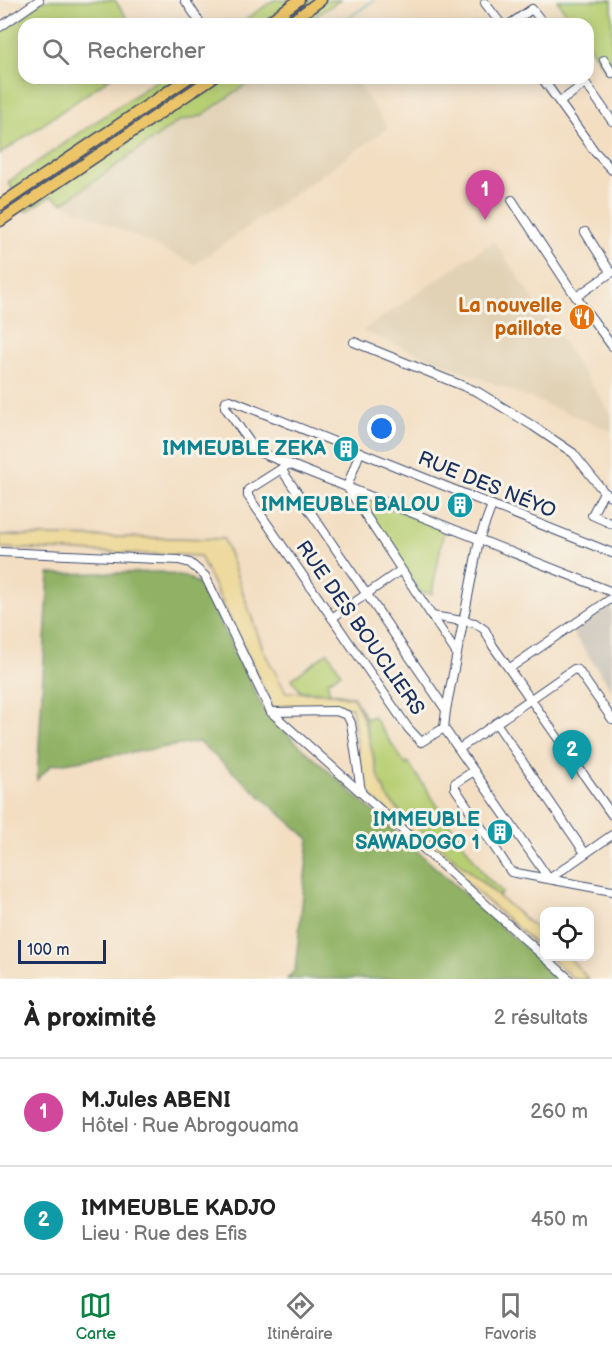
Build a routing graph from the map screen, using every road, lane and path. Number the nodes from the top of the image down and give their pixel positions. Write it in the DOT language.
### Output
graph roads {
  1 [pos="39,0"];
  2 [pos="184,0"];
  3 [pos="299,0"];
  4 [pos="321,0"];
  5 [pos="485,3"];
  6 [pos="197,18"];
  7 [pos="274,18"];
  8 [pos="296,18"];
  9 [pos="496,18"];
  10 [pos="519,18"];
  11 [pos="539,18"];
  12 [pos="4,20"];
  13 [pos="0,27"];
  14 [pos="604,60"];
  15 [pos="612,73"];
  16 [pos="179,84"];
  17 [pos="204,84"];
  18 [pos="546,84"];
  19 [pos="579,84"];
  20 [pos="586,84"];
  21 [pos="153,102"];
  22 [pos="560,102"];
  23 [pos="160,115"];
  24 [pos="612,121"];
  25 [pos="612,153"];
  26 [pos="604,159"];
  27 [pos="612,170"];
  28 [pos="512,200"];
  29 [pos="0,205"];
  30 [pos="0,222"];
  31 [pos="585,232"];
  32 [pos="611,273"];
  33 [pos="576,297"];
  34 [pos="354,342"];
  35 [pos="612,346"];
  36 [pos="246,406"];
  37 [pos="237,425"];
  38 [pos="360,452"];
  39 [pos="289,464"];
  40 [pos="282,469"];
  41 [pos="347,487"];
  42 [pos="604,492"];
  43 [pos="612,497"];
  44 [pos="492,505"];
  45 [pos="612,524"];
  46 [pos="479,540"];
  47 [pos="0,552"];
  48 [pos="612,553"];
  49 [pos="401,570"];
  50 [pos="612,592"];
  51 [pos="367,594"];
  52 [pos="612,598"];
  53 [pos="432,616"];
  54 [pos="332,618"];
  55 [pos="462,621"];
  56 [pos="458,654"];
  57 [pos="510,668"];
  58 [pos="531,699"];
  59 [pos="446,710"];
  60 [pos="271,712"];
  61 [pos="612,719"];
  62 [pos="496,723"];
  63 [pos="444,728"];
  64 [pos="459,748"];
  65 [pos="474,771"];
  66 [pos="361,791"];
  67 [pos="612,814"];
  68 [pos="612,835"];
  69 [pos="585,853"];
  70 [pos="549,879"];
  71 [pos="612,891"];
  72 [pos="569,979"];
  1 -- 12 [label="street"];
  2 -- 6 [label="street"];
  3 -- 7 [label="main road"];
  4 -- 8 [label="main road"];
  5 -- 9 [label="street"];
  10 -- 11 [label="street"];
  12 -- 13 [label="street"];
  14 -- 15 [label="street"];
  16 -- 21 [label="main road"];
  17 -- 23 [label="main road"];
  18 -- 22 [label="street"];
  19 -- 22 [label="street"];
  20 -- 24 [label="street"];
  21 -- 23 [label="main road"];
  21 -- 29 [label="main road"];
  22 -- 26 [label="street"];
  23 -- 30 [label="main road"];
  25 -- 26 [label="street"];
  26 -- 27 [label="street"];
  28 -- 33 [label="street"];
  31 -- 32 [label="street"];
  32 -- 33 [label="street"];
  33 -- 35 [label="street"];
  34 -- 42 [label="street"];
  36 -- 37 [label="street"];
  36 -- 37 [label="street"];
  36 -- 38 [label="street, RUE DES NÉYO"];
  37 -- 39 [label="street"];
  38 -- 41 [label="street"];
  38 -- 44 [label="street, RUE DES NÉYO"];
  39 -- 40 [label="street, RUE DES BOUCLIERS"];
  39 -- 41 [label="street"];
  40 -- 51 [label="street"];
  40 -- 54 [label="street, RUE DES BOUCLIERS"];
  41 -- 46 [label="street"];
  41 -- 49 [label="street"];
  42 -- 43 [label="street"];
  42 -- 45 [label="street"];
  44 -- 46 [label="street"];
  44 -- 48 [label="street, RUE DES NÉYO"];
  46 -- 50 [label="street"];
  46 -- 55 [label="street"];
  47 -- 60 [label="street"];
  49 -- 51 [label="street"];
  49 -- 53 [label="street"];
  51 -- 54 [label="street"];
  51 -- 59 [label="street"];
  52 -- 57 [label="street"];
  53 -- 55 [label="street"];
  53 -- 56 [label="street"];
  54 -- 63 [label="street, RUE DES BOUCLIERS"];
  55 -- 56 [label="street"];
  55 -- 57 [label="street"];
  56 -- 59 [label="street"];
  57 -- 58 [label="street"];
  58 -- 61 [label="street"];
  58 -- 62 [label="street"];
  58 -- 67 [label="street"];
  59 -- 63 [label="street"];
  60 -- 66 [label="street"];
  60 -- 66 [label="street"];
  62 -- 64 [label="street"];
  62 -- 69 [label="street"];
  63 -- 64 [label="street"];
  64 -- 65 [label="street"];
  65 -- 70 [label="street"];
  65 -- 70 [label="street"];
  66 -- 72 [label="street"];
  68 -- 69 [label="street"];
  69 -- 70 [label="street"];
  70 -- 71 [label="street"];
}
